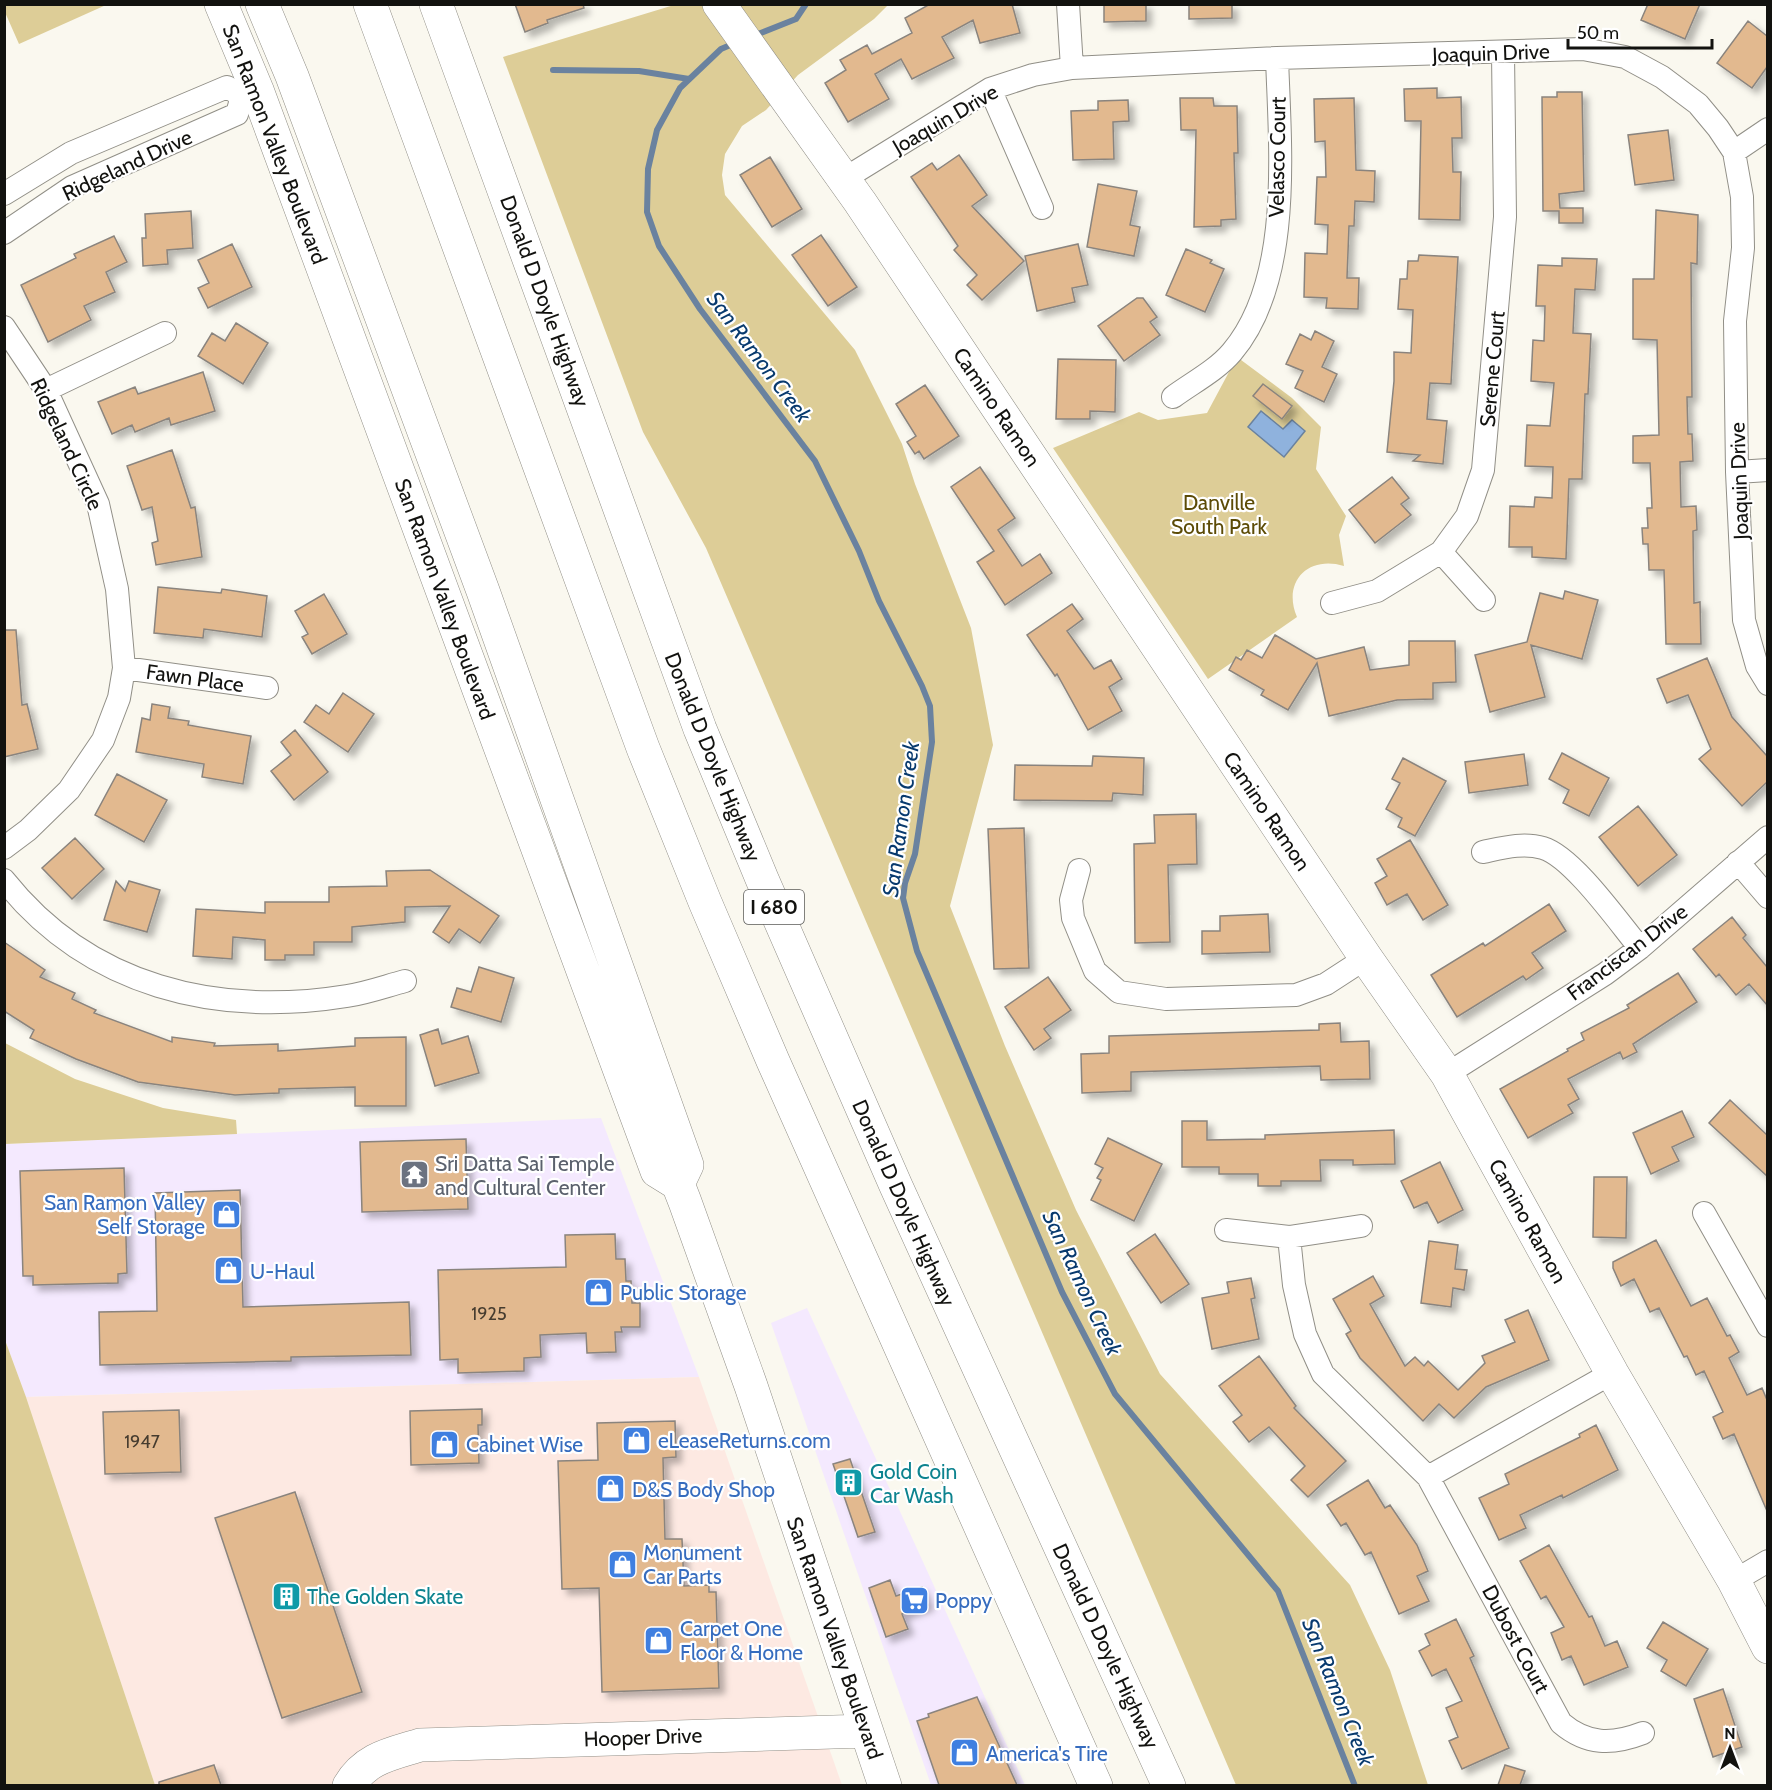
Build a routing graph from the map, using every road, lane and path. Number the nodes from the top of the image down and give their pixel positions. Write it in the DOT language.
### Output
graph roads {
  1 [pos="221,4"];
  2 [pos="262,4"];
  3 [pos="370,4"];
  4 [pos="436,4"];
  5 [pos="1068,4"];
  6 [pos="726,14"];
  7 [pos="1503,53"];
  8 [pos="1277,58"];
  9 [pos="1072,68"];
  10 [pos="292,76"];
  11 [pos="990,89"];
  12 [pos="250,93"];
  13 [pos="1767,129"];
  14 [pos="1734,152"];
  15 [pos="844,179"];
  16 [pos="4,194"];
  17 [pos="1042,208"];
  18 [pos="4,233"];
  19 [pos="4,327"];
  20 [pos="165,333"];
  21 [pos="46,390"];
  22 [pos="1173,397"];
  23 [pos="1767,471"];
  24 [pos="1737,472"];
  25 [pos="1442,552"];
  26 [pos="1484,600"];
  27 [pos="1332,603"];
  28 [pos="124,668"];
  29 [pos="1767,684"];
  30 [pos="267,688"];
  31 [pos="1767,837"];
  32 [pos="4,848"];
  33 [pos="1483,852"];
  34 [pos="1738,862"];
  35 [pos="1079,870"];
  36 [pos="4,880"];
  37 [pos="1767,897"];
  38 [pos="1640,948"];
  39 [pos="1366,958"];
  40 [pos="405,981"];
  41 [pos="1447,1074"];
  42 [pos="678,1184"];
  43 [pos="1704,1213"];
  44 [pos="1361,1226"];
  45 [pos="1226,1230"];
  46 [pos="1289,1237"];
  47 [pos="1767,1326"];
  48 [pos="1612,1373"];
  49 [pos="1428,1477"];
  50 [pos="1767,1561"];
  51 [pos="1734,1581"];
  52 [pos="1767,1647"];
  53 [pos="866,1731"];
  54 [pos="1643,1733"];
  55 [pos="349,1785"];
  56 [pos="885,1785"];
  57 [pos="1096,1785"];
  58 [pos="1170,1785"];
  1 -- 12 [label="main road, San Ramon Valley Boulevard"];
  2 -- 10 [label="main road, San Ramon Valley Boulevard"];
  3 -- 57 [label="main road, I 680"];
  4 -- 58 [label="main road, Donald D Doyle Highway / I 680"];
  5 -- 9 [label="street"];
  6 -- 15 [label="main road, Camino Ramon"];
  7 -- 8 [label="street, Joaquin Drive"];
  7 -- 14 [label="street, Joaquin Drive"];
  7 -- 25 [label="street, Serene Court"];
  8 -- 9 [label="street, Joaquin Drive"];
  8 -- 22 [label="street, Velasco Court"];
  9 -- 11 [label="street, Joaquin Drive"];
  10 -- 12 [label="street"];
  10 -- 42 [label="main road, San Ramon Valley Boulevard"];
  11 -- 15 [label="street, Joaquin Drive"];
  11 -- 17 [label="street"];
  12 -- 16 [label="street, Ridgeland Drive"];
  12 -- 18 [label="street, Ridgeland Drive"];
  12 -- 42 [label="main road, San Ramon Valley Boulevard"];
  13 -- 14 [label="street"];
  14 -- 24 [label="street, Joaquin Drive"];
  15 -- 39 [label="main road, Camino Ramon"];
  19 -- 21 [label="street, Ridgeland Circle"];
  20 -- 21 [label="street"];
  21 -- 28 [label="street, Ridgeland Circle"];
  23 -- 24 [label="street"];
  24 -- 29 [label="street, Joaquin Drive"];
  25 -- 26 [label="street"];
  25 -- 27 [label="street, Serene Court"];
  28 -- 30 [label="street, Fawn Place"];
  28 -- 32 [label="street, Ridgeland Circle"];
  31 -- 34 [label="street, Franciscan Drive"];
  33 -- 38 [label="street"];
  34 -- 37 [label="street"];
  34 -- 38 [label="street, Franciscan Drive"];
  35 -- 39 [label="street"];
  36 -- 40 [label="street"];
  38 -- 41 [label="street, Franciscan Drive"];
  39 -- 41 [label="main road, Camino Ramon"];
  41 -- 48 [label="main road, Camino Ramon"];
  42 -- 53 [label="main road, San Ramon Valley Boulevard"];
  43 -- 47 [label="street"];
  44 -- 46 [label="street"];
  45 -- 46 [label="street"];
  46 -- 49 [label="street, Dubost Court"];
  48 -- 49 [label="street"];
  48 -- 51 [label="main road, Camino Ramon"];
  49 -- 54 [label="street, Dubost Court"];
  50 -- 51 [label="street"];
  51 -- 52 [label="main road, Camino Ramon"];
  53 -- 55 [label="main road, Hooper Drive"];
  53 -- 56 [label="main road, San Ramon Valley Boulevard"];
}
